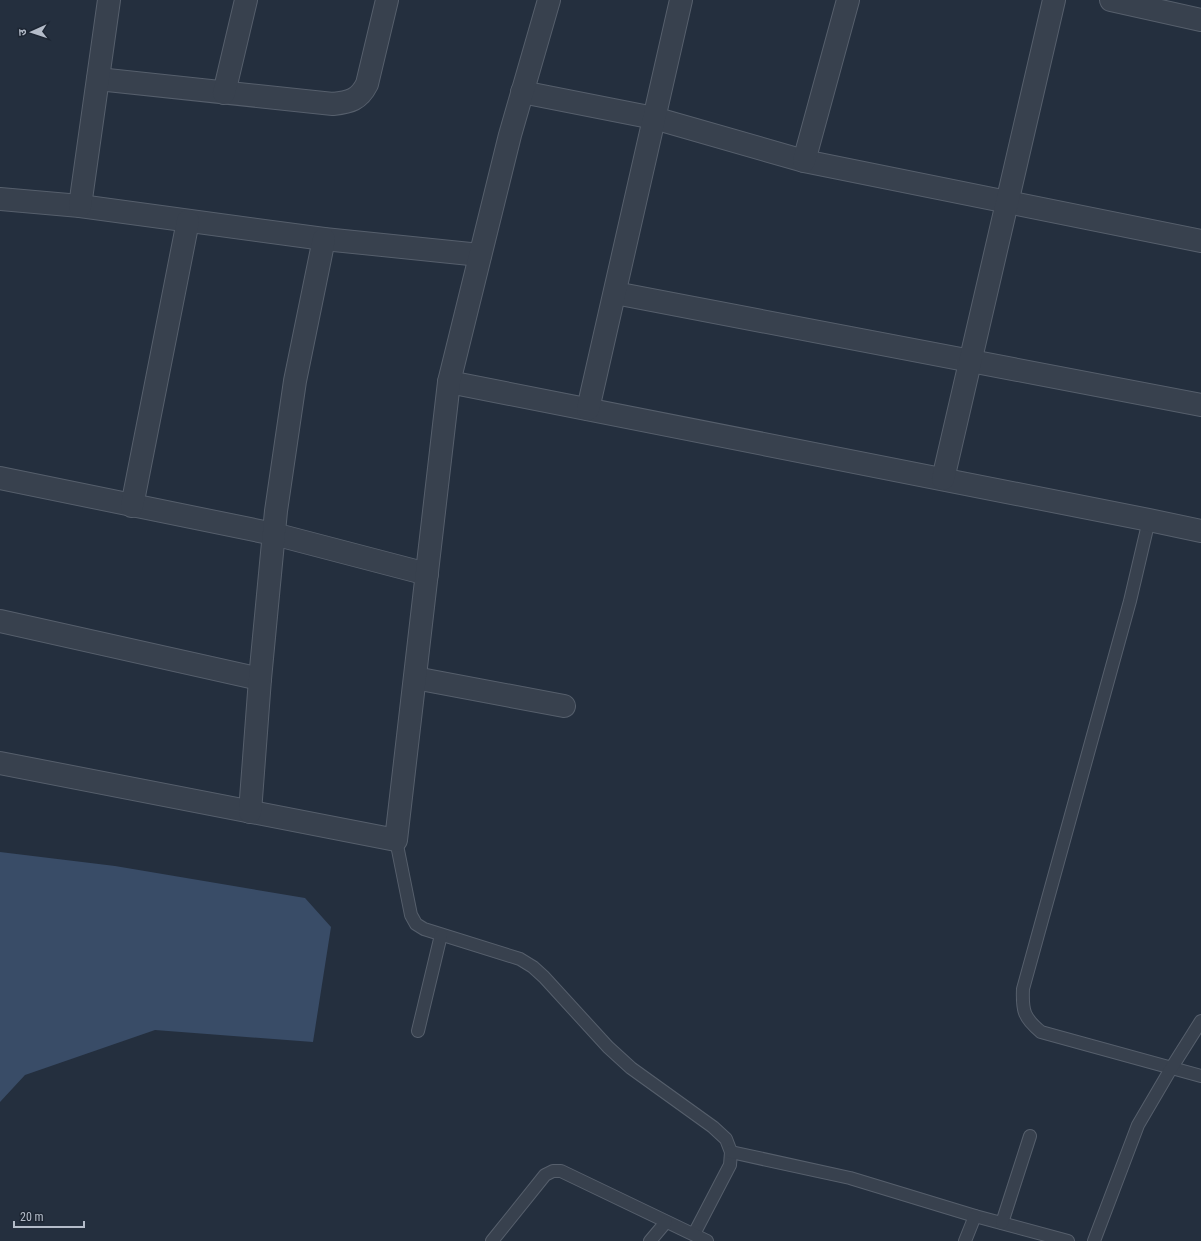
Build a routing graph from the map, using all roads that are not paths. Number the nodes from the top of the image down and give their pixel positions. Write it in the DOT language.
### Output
graph roads {
  1 [pos="109,0"];
  2 [pos="246,0"];
  3 [pos="387,0"];
  4 [pos="549,0"];
  5 [pos="681,0"];
  6 [pos="848,0"];
  7 [pos="1054,0"];
  8 [pos="1111,0"];
  9 [pos="1201,20"];
  10 [pos="98,79"];
  11 [pos="522,92"];
  12 [pos="224,93"];
  13 [pos="654,118"];
  14 [pos="804,161"];
  15 [pos="0,199"];
  16 [pos="1007,201"];
  17 [pos="80,206"];
  18 [pos="188,221"];
  19 [pos="324,239"];
  20 [pos="1201,241"];
  21 [pos="480,255"];
  22 [pos="615,293"];
  23 [pos="970,360"];
  24 [pos="449,382"];
  25 [pos="1201,405"];
  26 [pos="588,410"];
  27 [pos="0,478"];
  28 [pos="943,479"];
  29 [pos="132,506"];
  30 [pos="1149,520"];
  31 [pos="1201,531"];
  32 [pos="274,534"];
  33 [pos="427,574"];
  34 [pos="0,621"];
  35 [pos="415,678"];
  36 [pos="260,679"];
  37 [pos="564,706"];
  38 [pos="0,763"];
  39 [pos="250,812"];
  40 [pos="396,840"];
  41 [pos="441,935"];
  42 [pos="1201,1021"];
  43 [pos="418,1031"];
  44 [pos="1172,1067"];
  45 [pos="1201,1076"];
  46 [pos="1030,1136"];
  47 [pos="731,1152"];
  48 [pos="975,1216"];
  49 [pos="666,1222"];
  50 [pos="1002,1223"];
  51 [pos="694,1234"];
  52 [pos="492,1241"];
  53 [pos="650,1241"];
  54 [pos="707,1241"];
  55 [pos="965,1241"];
  56 [pos="1068,1241"];
  57 [pos="1094,1241"];
  1 -- 10 [label="street"];
  2 -- 12 [label="street"];
  3 -- 12 [label="street"];
  4 -- 11 [label="street"];
  5 -- 13 [label="street"];
  6 -- 14 [label="street"];
  7 -- 16 [label="street"];
  8 -- 9 [label="street"];
  10 -- 12 [label="street"];
  10 -- 17 [label="street"];
  11 -- 13 [label="street"];
  11 -- 21 [label="street"];
  13 -- 14 [label="street"];
  13 -- 22 [label="street"];
  14 -- 16 [label="street"];
  15 -- 17 [label="street"];
  16 -- 20 [label="street"];
  16 -- 23 [label="street"];
  17 -- 18 [label="street"];
  18 -- 19 [label="street"];
  18 -- 29 [label="street"];
  19 -- 21 [label="street"];
  19 -- 32 [label="street"];
  21 -- 24 [label="street"];
  22 -- 23 [label="street"];
  22 -- 26 [label="street"];
  23 -- 25 [label="street"];
  23 -- 28 [label="street"];
  24 -- 26 [label="street"];
  24 -- 33 [label="street"];
  26 -- 28 [label="street"];
  27 -- 29 [label="street"];
  28 -- 30 [label="street"];
  29 -- 32 [label="street"];
  30 -- 31 [label="street"];
  30 -- 44 [label="lane"];
  32 -- 33 [label="street"];
  32 -- 36 [label="street"];
  33 -- 35 [label="street"];
  34 -- 36 [label="street"];
  35 -- 37 [label="street"];
  35 -- 40 [label="street"];
  36 -- 39 [label="street"];
  38 -- 39 [label="street"];
  39 -- 40 [label="street"];
  40 -- 41 [label="lane"];
  41 -- 43 [label="lane"];
  41 -- 47 [label="lane"];
  42 -- 44 [label="lane"];
  44 -- 45 [label="lane"];
  44 -- 57 [label="lane"];
  46 -- 50 [label="lane"];
  47 -- 48 [label="lane"];
  47 -- 51 [label="lane"];
  48 -- 50 [label="lane"];
  48 -- 55 [label="lane"];
  49 -- 51 [label="lane"];
  49 -- 52 [label="lane"];
  49 -- 53 [label="lane"];
  50 -- 56 [label="lane"];
  51 -- 54 [label="lane"];
}
